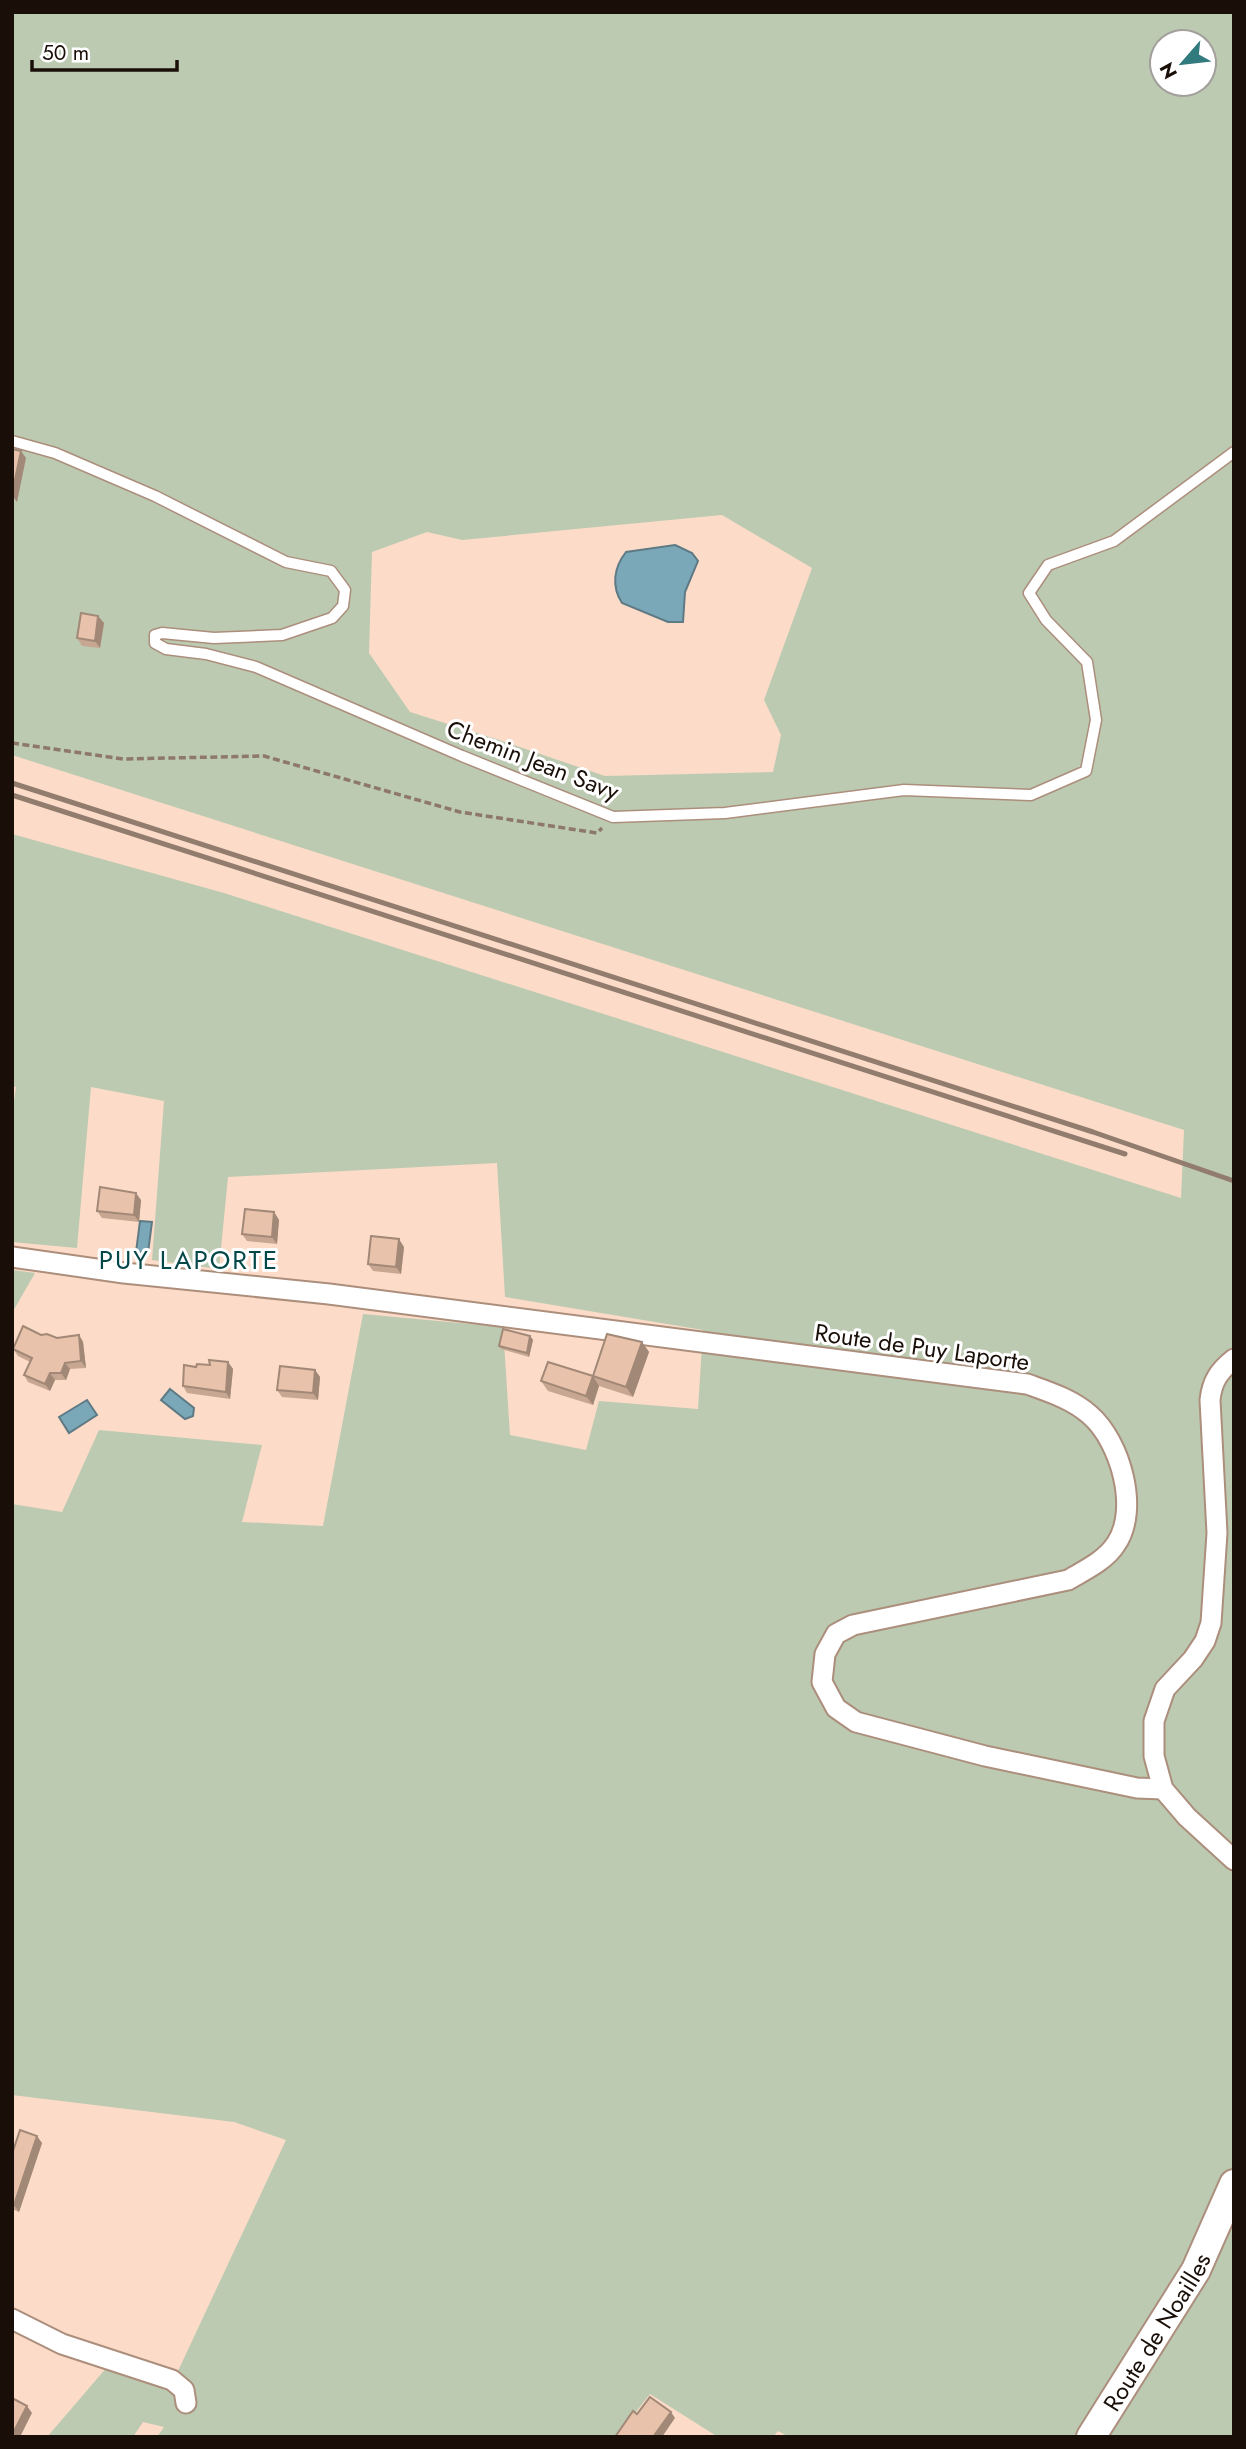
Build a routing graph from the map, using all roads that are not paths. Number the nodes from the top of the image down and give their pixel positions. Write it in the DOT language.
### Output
graph roads {
  1 [pos="12,441"];
  2 [pos="1234,452"];
  3 [pos="12,1257"];
  4 [pos="1234,1359"];
  5 [pos="1163,1789"];
  6 [pos="1234,1860"];
  7 [pos="1234,2184"];
  8 [pos="12,2319"];
  9 [pos="186,2403"];
  10 [pos="1091,2437"];
  1 -- 2 [label="lane, Chemin Jean Savy"];
  3 -- 5 [label="street, Route de Puy Laporte"];
  4 -- 5 [label="street"];
  5 -- 6 [label="street"];
  7 -- 10 [label="main road, Route de Noailles"];
  8 -- 9 [label="street"];
}
